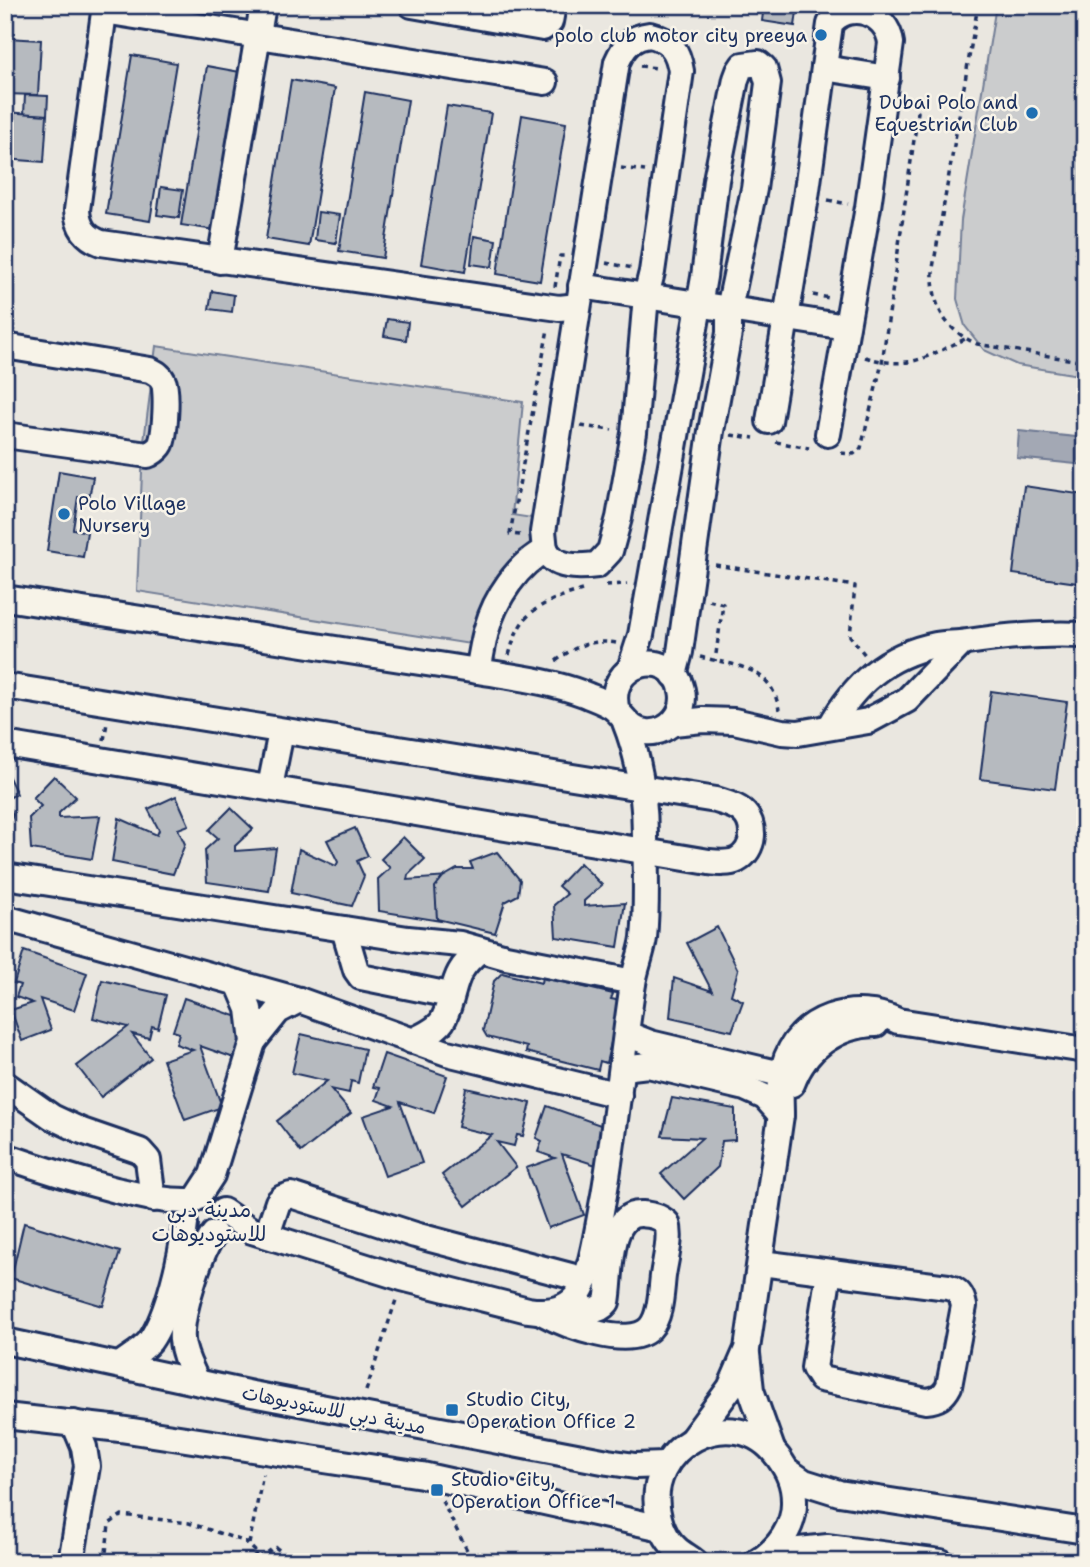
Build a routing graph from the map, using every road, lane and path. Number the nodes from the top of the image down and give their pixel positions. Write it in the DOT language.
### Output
graph roads {
  1 [pos="263,5"];
  2 [pos="412,5"];
  3 [pos="553,5"];
  4 [pos="978,5"];
  5 [pos="105,8"];
  6 [pos="258,36"];
  7 [pos="617,62"];
  8 [pos="824,68"];
  9 [pos="681,71"];
  10 [pos="545,82"];
  11 [pos="885,88"];
  12 [pos="220,261"];
  13 [pos="579,296"];
  14 [pos="646,296"];
  15 [pos="699,304"];
  16 [pos="729,309"];
  17 [pos="785,317"];
  18 [pos="844,337"];
  19 [pos="965,339"];
  20 [pos="5,346"];
  21 [pos="1085,362"];
  22 [pos="882,363"];
  23 [pos="531,416"];
  24 [pos="769,421"];
  25 [pos="561,423"];
  26 [pos="711,431"];
  27 [pos="634,433"];
  28 [pos="5,435"];
  29 [pos="827,445"];
  30 [pos="545,550"];
  31 [pos="693,564"];
  32 [pos="598,586"];
  33 [pos="650,586"];
  34 [pos="587,588"];
  35 [pos="688,595"];
  36 [pos="5,598"];
  37 [pos="1085,635"];
  38 [pos="962,643"];
  39 [pos="715,661"];
  40 [pos="878,668"];
  41 [pos="490,673"];
  42 [pos="626,673"];
  43 [pos="677,679"];
  44 [pos="552,685"];
  45 [pos="5,686"];
  46 [pos="110,704"];
  47 [pos="621,717"];
  48 [pos="734,721"];
  49 [pos="830,727"];
  50 [pos="664,728"];
  51 [pos="281,732"];
  52 [pos="5,744"];
  53 [pos="100,759"];
  54 [pos="270,787"];
  55 [pos="642,788"];
  56 [pos="645,850"];
  57 [pos="5,876"];
  58 [pos="5,918"];
  59 [pos="344,929"];
  60 [pos="440,942"];
  61 [pos="480,950"];
  62 [pos="633,982"];
  63 [pos="238,983"];
  64 [pos="453,987"];
  65 [pos="299,1000"];
  66 [pos="444,1020"];
  67 [pos="627,1034"];
  68 [pos="412,1041"];
  69 [pos="253,1042"];
  70 [pos="1085,1051"];
  71 [pos="464,1057"];
  72 [pos="623,1068"];
  73 [pos="719,1070"];
  74 [pos="788,1076"];
  75 [pos="5,1084"];
  76 [pos="619,1095"];
  77 [pos="781,1115"];
  78 [pos="5,1156"];
  79 [pos="153,1199"];
  80 [pos="204,1215"];
  81 [pos="259,1233"];
  82 [pos="761,1263"];
  83 [pos="186,1270"];
  84 [pos="829,1272"];
  85 [pos="402,1278"];
  86 [pos="586,1280"];
  87 [pos="569,1304"];
  88 [pos="543,1313"];
  89 [pos="156,1332"];
  90 [pos="181,1337"];
  91 [pos="5,1341"];
  92 [pos="747,1349"];
  93 [pos="120,1365"];
  94 [pos="197,1382"];
  95 [pos="355,1390"];
  96 [pos="5,1416"];
  97 [pos="74,1423"];
  98 [pos="120,1429"];
  99 [pos="693,1438"];
  100 [pos="772,1449"];
  101 [pos="267,1451"];
  102 [pos="665,1465"];
  103 [pos="788,1471"];
  104 [pos="422,1475"];
  105 [pos="662,1528"];
  106 [pos="1085,1531"];
  107 [pos="249,1544"];
  108 [pos="257,1554"];
  109 [pos="263,1557"];
  110 [pos="763,1557"];
  111 [pos="684,1558"];
  112 [pos="71,1562"];
  113 [pos="81,1562"];
  114 [pos="106,1562"];
  115 [pos="245,1562"];
  116 [pos="268,1562"];
  117 [pos="295,1562"];
  118 [pos="473,1562"];
  119 [pos="941,1562"];
  1 -- 6 [label="street"];
  2 -- 3 [label="street"];
  4 -- 19 [label="path"];
  5 -- 6 [label="street"];
  5 -- 12 [label="street"];
  6 -- 10 [label="street"];
  6 -- 12 [label="street"];
  7 -- 9 [label="path"];
  7 -- 9 [label="street"];
  7 -- 13 [label="street"];
  8 -- 11 [label="street"];
  8 -- 11 [label="street"];
  8 -- 17 [label="street"];
  9 -- 14 [label="street"];
  11 -- 18 [label="street"];
  11 -- 22 [label="path"];
  12 -- 13 [label="street"];
  13 -- 14 [label="street"];
  13 -- 25 [label="street"];
  14 -- 15 [label="street"];
  14 -- 27 [label="street"];
  15 -- 16 [label="street"];
  15 -- 16 [label="street"];
  15 -- 33 [label="street"];
  16 -- 17 [label="street"];
  16 -- 26 [label="street"];
  17 -- 18 [label="street"];
  17 -- 24 [label="street"];
  18 -- 22 [label="path"];
  18 -- 29 [label="street"];
  19 -- 21 [label="path"];
  19 -- 22 [label="path"];
  20 -- 28 [label="street"];
  22 -- 29 [label="path"];
  23 -- 25 [label="path"];
  25 -- 27 [label="path"];
  25 -- 30 [label="street"];
  26 -- 29 [label="path"];
  26 -- 31 [label="street"];
  27 -- 30 [label="street"];
  30 -- 41 [label="street"];
  31 -- 35 [label="street"];
  31 -- 40 [label="path"];
  32 -- 33 [label="path"];
  33 -- 42 [label="street"];
  34 -- 41 [label="path"];
  35 -- 39 [label="path"];
  35 -- 43 [label="street"];
  36 -- 41 [label="street"];
  37 -- 38 [label="street"];
  38 -- 40 [label="street"];
  38 -- 49 [label="street"];
  40 -- 49 [label="street"];
  41 -- 44 [label="street"];
  42 -- 43 [label="street"];
  42 -- 44 [label="street"];
  42 -- 47 [label="street"];
  43 -- 48 [label="street"];
  43 -- 50 [label="street"];
  44 -- 47 [label="street"];
  45 -- 46 [label="street"];
  46 -- 51 [label="street"];
  46 -- 53 [label="path"];
  47 -- 50 [label="street"];
  47 -- 55 [label="street"];
  48 -- 49 [label="street"];
  48 -- 50 [label="street"];
  50 -- 55 [label="street"];
  51 -- 54 [label="street"];
  51 -- 55 [label="street"];
  52 -- 53 [label="street"];
  53 -- 54 [label="street"];
  54 -- 56 [label="street"];
  55 -- 56 [label="street"];
  55 -- 56 [label="street"];
  56 -- 62 [label="street"];
  57 -- 59 [label="street"];
  58 -- 63 [label="street"];
  59 -- 60 [label="street"];
  59 -- 64 [label="street"];
  60 -- 61 [label="street"];
  60 -- 64 [label="street"];
  61 -- 62 [label="street"];
  61 -- 64 [label="street"];
  62 -- 67 [label="street"];
  63 -- 65 [label="street"];
  63 -- 69 [label="street"];
  64 -- 66 [label="street"];
  65 -- 68 [label="street"];
  65 -- 69 [label="street"];
  66 -- 68 [label="street"];
  66 -- 71 [label="street"];
  67 -- 72 [label="street"];
  67 -- 73 [label="street"];
  68 -- 71 [label="street"];
  69 -- 80 [label="street"];
  70 -- 74 [label="street"];
  71 -- 76 [label="street"];
  72 -- 73 [label="street"];
  72 -- 76 [label="street"];
  73 -- 74 [label="street"];
  73 -- 77 [label="street"];
  74 -- 77 [label="street"];
  75 -- 79 [label="street"];
  76 -- 86 [label="street"];
  77 -- 82 [label="street"];
  78 -- 79 [label="street"];
  79 -- 80 [label="street"];
  80 -- 81 [label="street"];
  80 -- 83 [label="street"];
  81 -- 85 [label="street"];
  81 -- 86 [label="street"];
  82 -- 84 [label="street"];
  82 -- 92 [label="street"];
  83 -- 89 [label="street"];
  83 -- 90 [label="street"];
  84 -- 84 [label="street"];
  85 -- 88 [label="street"];
  85 -- 95 [label="path"];
  86 -- 87 [label="street"];
  87 -- 88 [label="street"];
  87 -- 88 [label="street"];
  89 -- 90 [label="street"];
  89 -- 93 [label="street"];
  90 -- 94 [label="street"];
  91 -- 93 [label="street, مدينة دبي للاستوديوهات"];
  92 -- 99 [label="street"];
  92 -- 100 [label="street"];
  93 -- 94 [label="street, مدينة دبي للاستوديوهات"];
  94 -- 102 [label="street, مدينة دبي للاستوديوهات"];
  96 -- 97 [label="street"];
  97 -- 98 [label="street"];
  97 -- 112 [label="street"];
  98 -- 101 [label="street"];
  98 -- 113 [label="street"];
  99 -- 100 [label="street"];
  99 -- 102 [label="street"];
  100 -- 103 [label="street"];
  101 -- 104 [label="street"];
  101 -- 107 [label="path"];
  102 -- 105 [label="street"];
  103 -- 106 [label="street"];
  103 -- 110 [label="street"];
  104 -- 105 [label="street"];
  104 -- 118 [label="path"];
  105 -- 111 [label="street"];
  107 -- 108 [label="path"];
  107 -- 114 [label="path"];
  108 -- 109 [label="path"];
  108 -- 115 [label="path"];
  109 -- 116 [label="path"];
  109 -- 117 [label="path"];
  110 -- 119 [label="street"];
}
